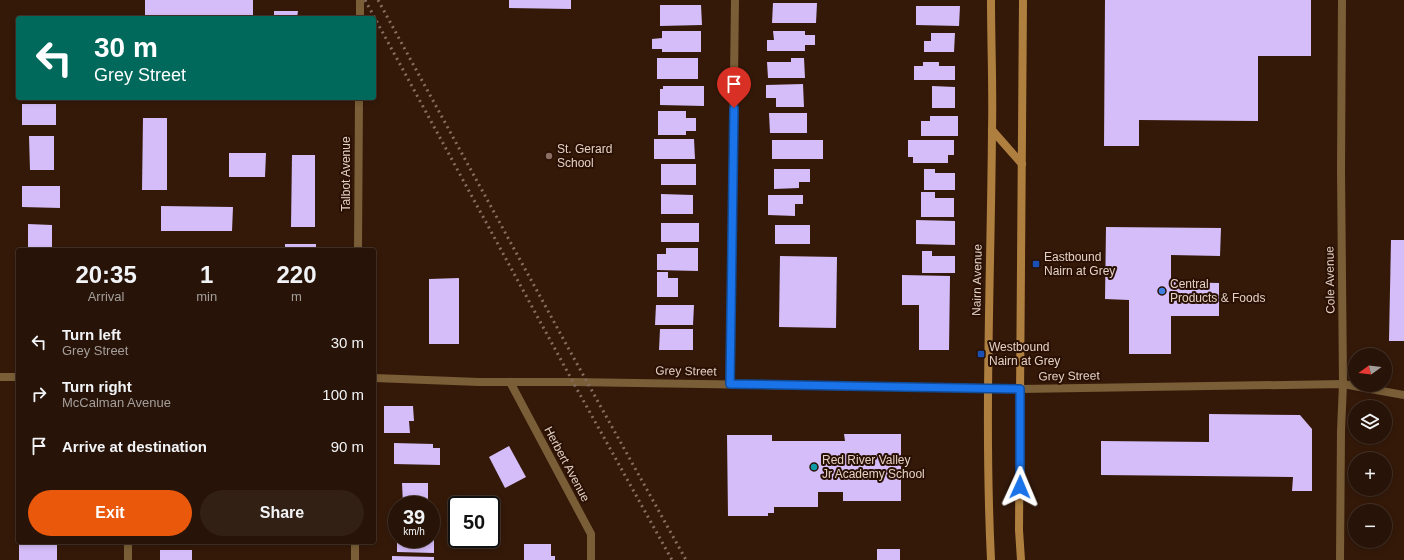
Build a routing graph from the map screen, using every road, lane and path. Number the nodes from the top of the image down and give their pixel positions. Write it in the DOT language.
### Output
graph roads {
  1 [pos="360,0"];
  2 [pos="735,0"];
  3 [pos="991,0"];
  4 [pos="1023,0"];
  5 [pos="1342,0"];
  6 [pos="360,16"];
  7 [pos="359,100"];
  8 [pos="992,130"];
  9 [pos="1022,164"];
  10 [pos="358,248"];
  11 [pos="0,377"];
  12 [pos="16,377"];
  13 [pos="376,378"];
  14 [pos="510,382"];
  15 [pos="730,384"];
  16 [pos="1343,384"];
  17 [pos="988,388"];
  18 [pos="1020,389"];
  19 [pos="1404,395"];
  20 [pos="128,544"];
  21 [pos="355,544"];
  22 [pos="128,560"];
  23 [pos="355,560"];
  24 [pos="591,560"];
  25 [pos="991,560"];
  26 [pos="1020,560"];
  27 [pos="1340,560"];
  1 -- 6 [label="street"];
  2 -- 15 [label="street"];
  3 -- 8 [label="main road, Nairn Avenue"];
  4 -- 9 [label="main road"];
  5 -- 16 [label="street, Cole Avenue"];
  7 -- 10 [label="street, Talbot Avenue"];
  8 -- 9 [label="main road"];
  8 -- 17 [label="main road, Nairn Avenue"];
  9 -- 18 [label="main road"];
  11 -- 12 [label="street"];
  13 -- 14 [label="street, Grey Street"];
  14 -- 15 [label="street, Grey Street"];
  14 -- 24 [label="street, Herbert Avenue"];
  15 -- 17 [label="street, Grey Street"];
  16 -- 18 [label="street, Grey Street"];
  16 -- 19 [label="street, Grey Street"];
  16 -- 27 [label="street, Cole Avenue"];
  17 -- 18 [label="street, Grey Street"];
  17 -- 25 [label="main road, Nairn Avenue"];
  18 -- 26 [label="main road"];
  20 -- 22 [label="street"];
  21 -- 23 [label="street"];
}
